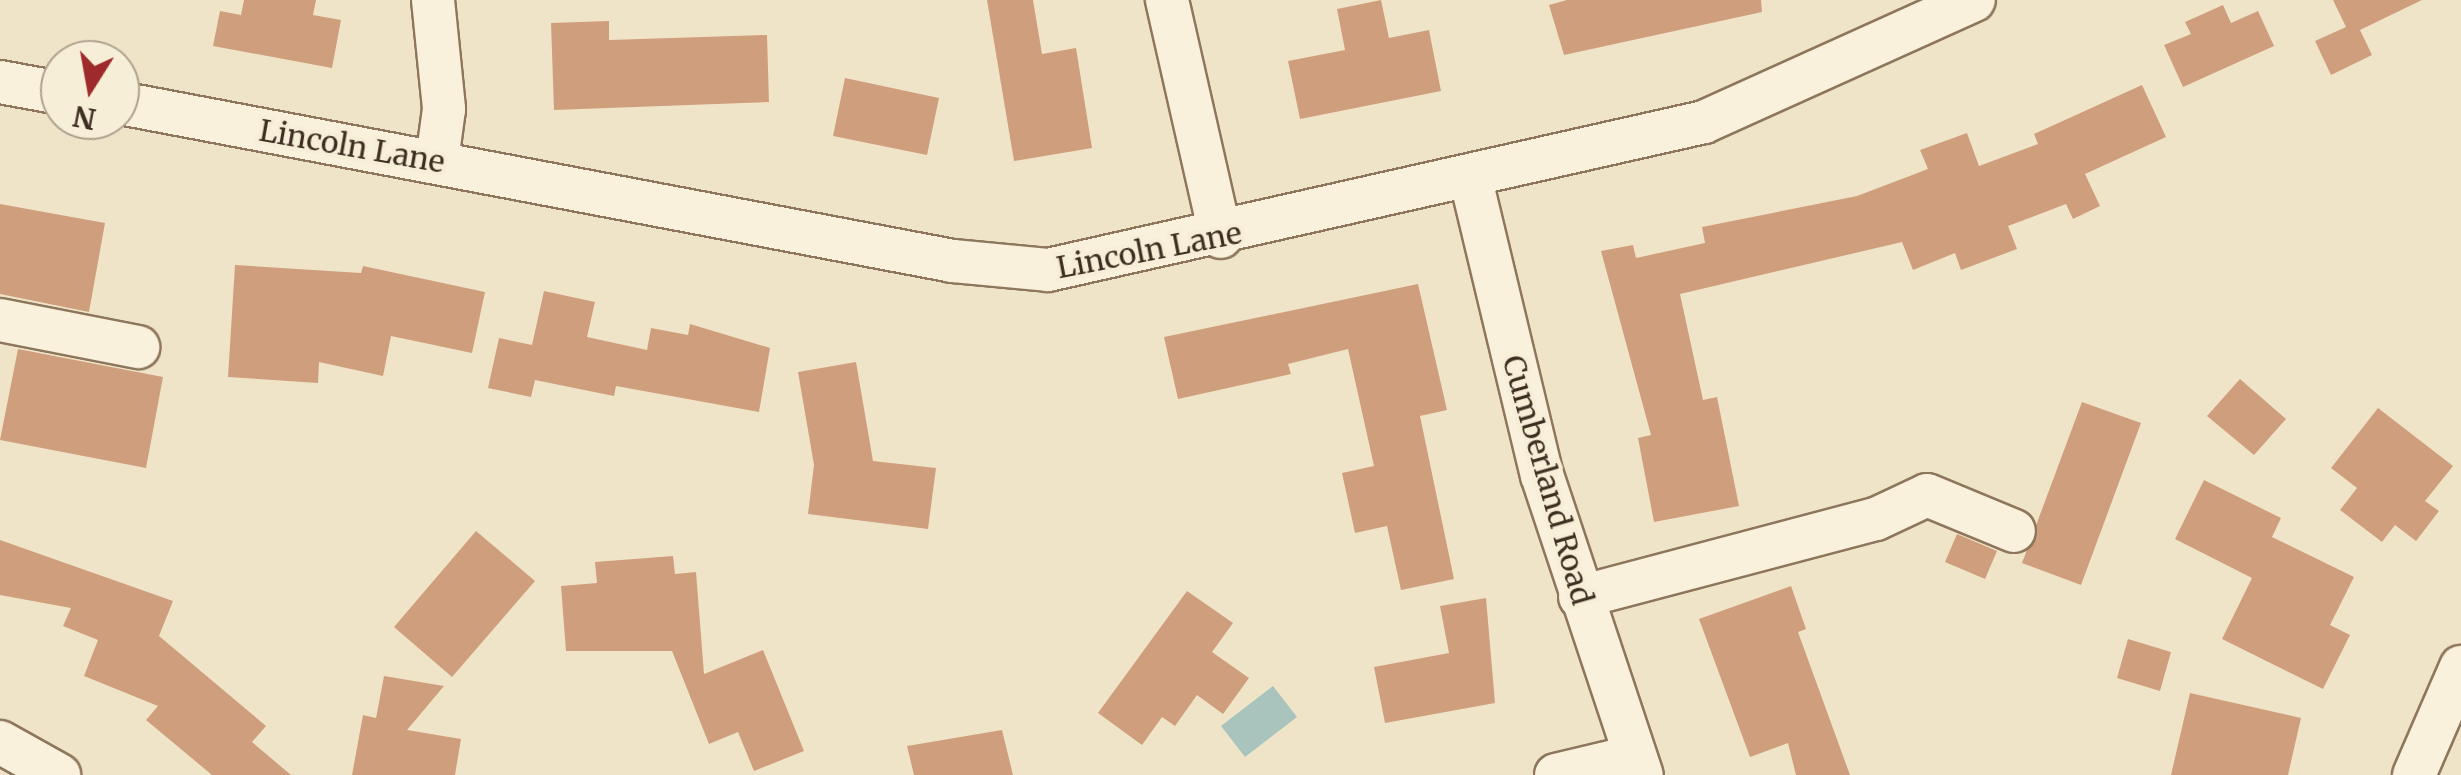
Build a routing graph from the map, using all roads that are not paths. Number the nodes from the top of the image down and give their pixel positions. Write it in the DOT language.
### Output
graph roads {
  1 [pos="433,0"];
  2 [pos="1168,0"];
  3 [pos="1974,0"];
  4 [pos="1913,14"];
  5 [pos="0,82"];
  6 [pos="40,89"];
  7 [pos="140,108"];
  8 [pos="436,161"];
  9 [pos="1471,180"];
  10 [pos="1221,237"];
  11 [pos="0,320"];
  12 [pos="138,347"];
  13 [pos="2014,532"];
  14 [pos="1580,597"];
  15 [pos="2461,667"];
  16 [pos="0,742"];
  17 [pos="1638,766"];
  18 [pos="59,775"];
  19 [pos="1556,775"];
  20 [pos="2414,775"];
  1 -- 8 [label="street"];
  2 -- 10 [label="street"];
  3 -- 4 [label="street, Lincoln Lane"];
  4 -- 9 [label="street, Lincoln Lane"];
  5 -- 6 [label="street"];
  7 -- 8 [label="street, Lincoln Lane"];
  8 -- 10 [label="street, Lincoln Lane"];
  9 -- 10 [label="street, Lincoln Lane"];
  9 -- 14 [label="street, Cumberland Road"];
  11 -- 12 [label="street"];
  13 -- 14 [label="street"];
  14 -- 17 [label="street, Cumberland Road"];
  15 -- 20 [label="street"];
  16 -- 18 [label="street"];
  17 -- 19 [label="street"];
}
